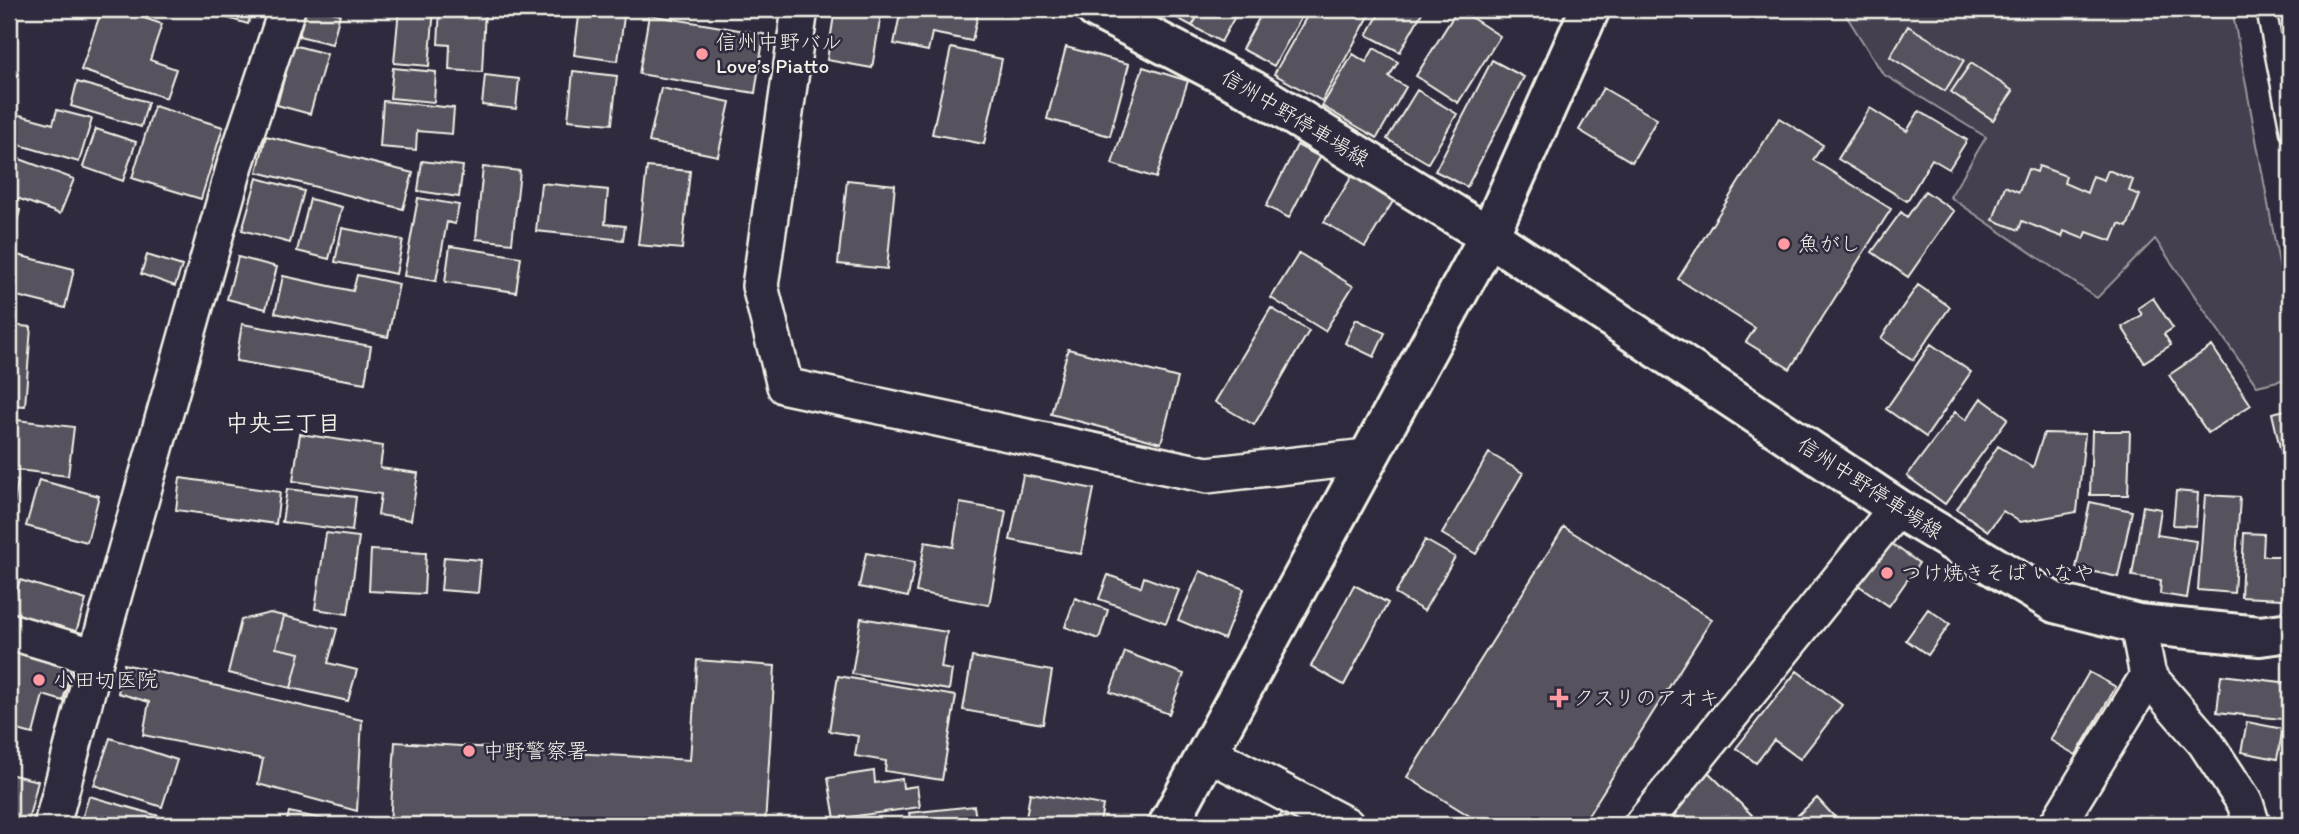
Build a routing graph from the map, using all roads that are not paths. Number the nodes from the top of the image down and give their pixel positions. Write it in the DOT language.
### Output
graph roads {
  1 [pos="287,9"];
  2 [pos="800,9"];
  3 [pos="1096,9"];
  4 [pos="1590,9"];
  5 [pos="2266,9"];
  6 [pos="2290,132"];
  7 [pos="1489,236"];
  8 [pos="1366,457"];
  9 [pos="1897,508"];
  10 [pos="2138,624"];
  11 [pos="9,631"];
  12 [pos="2290,632"];
  13 [pos="96,657"];
  14 [pos="2148,677"];
  15 [pos="1208,753"];
  16 [pos="52,825"];
  17 [pos="1168,825"];
  18 [pos="1346,825"];
  19 [pos="1642,825"];
  20 [pos="2057,825"];
  21 [pos="2252,825"];
  1 -- 13 [label="street"];
  2 -- 8 [label="street"];
  3 -- 7 [label="main road, 信州中野停車場線"];
  4 -- 7 [label="main road"];
  5 -- 6 [label="lane"];
  7 -- 8 [label="main road"];
  7 -- 9 [label="main road, 信州中野停車場線"];
  8 -- 15 [label="main road"];
  9 -- 10 [label="main road, 信州中野停車場線"];
  9 -- 19 [label="street"];
  10 -- 12 [label="main road, 信州中野停車場線"];
  10 -- 14 [label="street"];
  11 -- 13 [label="street"];
  13 -- 16 [label="street"];
  14 -- 20 [label="street"];
  14 -- 21 [label="street"];
  15 -- 17 [label="main road"];
  15 -- 18 [label="street"];
}
